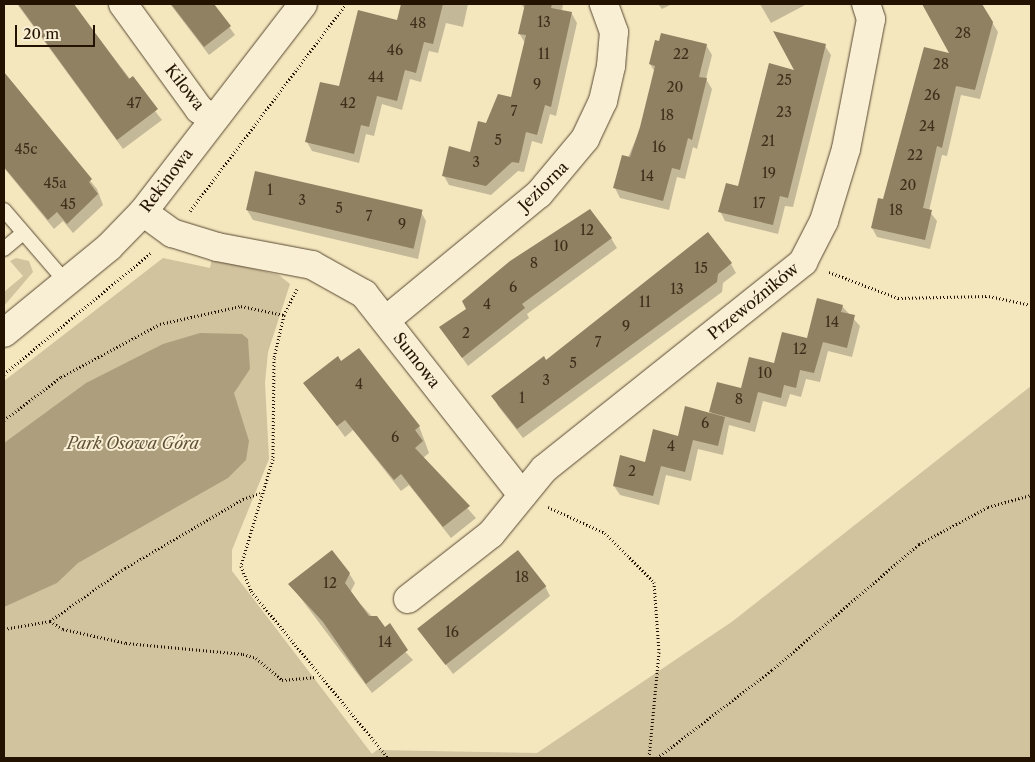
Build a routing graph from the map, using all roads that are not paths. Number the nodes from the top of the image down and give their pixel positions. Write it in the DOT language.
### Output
graph roads {
  1 [pos="123,4"];
  2 [pos="303,4"];
  3 [pos="604,4"];
  4 [pos="866,4"];
  5 [pos="213,119"];
  6 [pos="4,210"];
  7 [pos="143,212"];
  8 [pos="23,233"];
  9 [pos="4,249"];
  10 [pos="66,282"];
  11 [pos="386,320"];
  12 [pos="4,333"];
  13 [pos="522,495"];
  14 [pos="408,598"];
  1 -- 5 [label="street, Kilowa"];
  2 -- 5 [label="street, Rekinowa"];
  3 -- 11 [label="street, Jeziorna"];
  4 -- 13 [label="street, Przewoźników"];
  5 -- 7 [label="street, Rekinowa"];
  6 -- 8 [label="lane"];
  7 -- 10 [label="street, Rekinowa"];
  7 -- 11 [label="street, Sumowa"];
  8 -- 9 [label="lane"];
  8 -- 10 [label="lane"];
  10 -- 12 [label="street, Rekinowa"];
  11 -- 13 [label="street, Sumowa"];
  13 -- 14 [label="street"];
}
